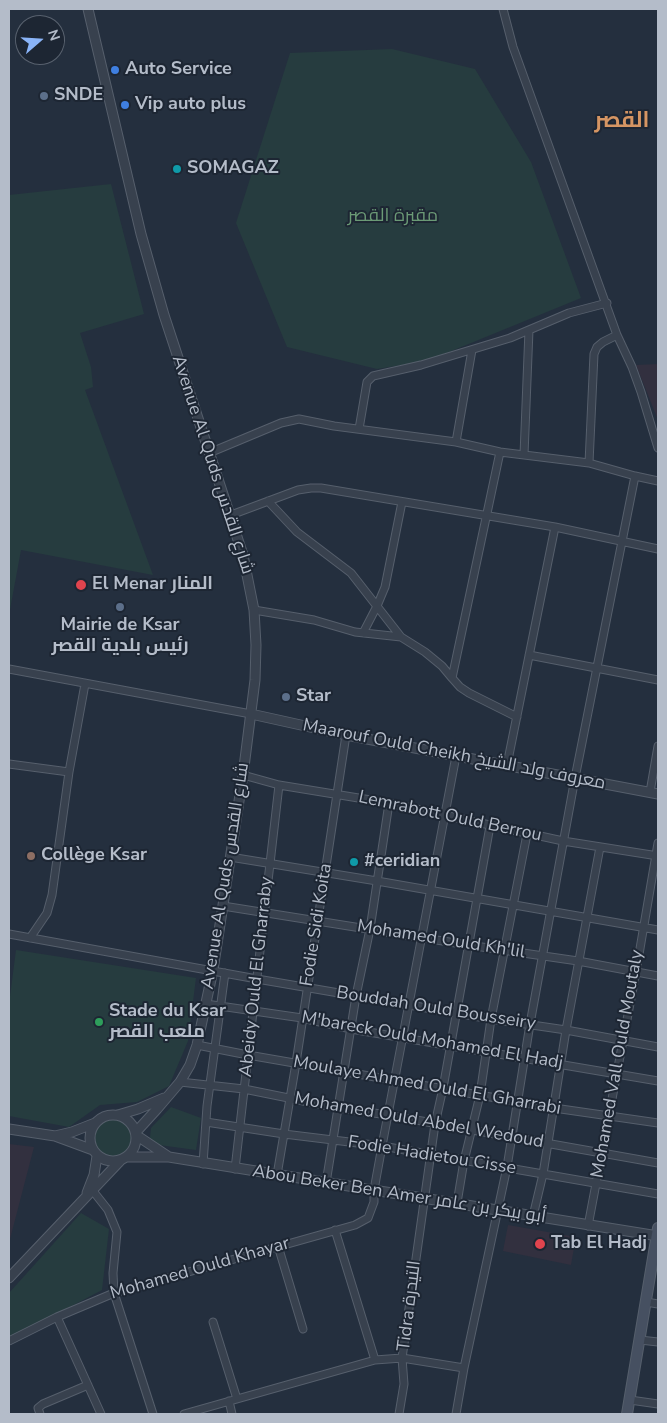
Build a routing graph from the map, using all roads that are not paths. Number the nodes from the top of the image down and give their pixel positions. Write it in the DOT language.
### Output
graph roads {
  1 [pos="91,9"];
  2 [pos="503,9"];
  3 [pos="607,303"];
  4 [pos="529,330"];
  5 [pos="617,334"];
  6 [pos="472,350"];
  7 [pos="359,429"];
  8 [pos="456,442"];
  9 [pos="658,448"];
  10 [pos="500,452"];
  11 [pos="209,453"];
  12 [pos="524,455"];
  13 [pos="589,463"];
  14 [pos="635,476"];
  15 [pos="658,481"];
  16 [pos="268,501"];
  17 [pos="402,502"];
  18 [pos="231,515"];
  19 [pos="486,516"];
  20 [pos="555,527"];
  21 [pos="622,542"];
  22 [pos="658,549"];
  23 [pos="377,606"];
  24 [pos="254,610"];
  25 [pos="363,633"];
  26 [pos="401,636"];
  27 [pos="529,655"];
  28 [pos="596,668"];
  29 [pos="9,669"];
  30 [pos="452,678"];
  31 [pos="658,680"];
  32 [pos="85,684"];
  33 [pos="251,714"];
  34 [pos="517,717"];
  35 [pos="346,735"];
  36 [pos="658,746"];
  37 [pos="456,756"];
  38 [pos="9,764"];
  39 [pos="507,765"];
  40 [pos="69,772"];
  41 [pos="243,775"];
  42 [pos="575,778"];
  43 [pos="280,785"];
  44 [pos="654,793"];
  45 [pos="336,794"];
  46 [pos="389,803"];
  47 [pos="444,815"];
  48 [pos="490,826"];
  49 [pos="526,834"];
  50 [pos="563,841"];
  51 [pos="658,843"];
  52 [pos="600,847"];
  53 [pos="657,856"];
  54 [pos="230,857"];
  55 [pos="269,864"];
  56 [pos="326,873"];
  57 [pos="377,881"];
  58 [pos="430,891"];
  59 [pos="477,899"];
  60 [pos="513,905"];
  61 [pos="223,906"];
  62 [pos="265,912"];
  63 [pos="551,912"];
  64 [pos="587,918"];
  65 [pos="317,920"];
  66 [pos="644,927"];
  67 [pos="370,929"];
  68 [pos="658,930"];
  69 [pos="9,934"];
  70 [pos="30,938"];
  71 [pos="422,938"];
  72 [pos="468,945"];
  73 [pos="504,950"];
  74 [pos="542,956"];
  75 [pos="578,961"];
  76 [pos="213,970"];
  77 [pos="226,972"];
  78 [pos="636,972"];
  79 [pos="658,976"];
  80 [pos="257,979"];
  81 [pos="306,987"];
  82 [pos="356,996"];
  83 [pos="206,1004"];
  84 [pos="221,1005"];
  85 [pos="409,1005"];
  86 [pos="253,1010"];
  87 [pos="456,1013"];
  88 [pos="302,1018"];
  89 [pos="492,1019"];
  90 [pos="530,1024"];
  91 [pos="351,1029"];
  92 [pos="566,1030"];
  93 [pos="403,1037"];
  94 [pos="623,1040"];
  95 [pos="197,1045"];
  96 [pos="450,1045"];
  97 [pos="658,1047"];
  98 [pos="216,1049"];
  99 [pos="486,1052"];
  100 [pos="248,1056"];
  101 [pos="525,1058"];
  102 [pos="296,1064"];
  103 [pos="561,1064"];
  104 [pos="344,1072"];
  105 [pos="616,1074"];
  106 [pos="394,1080"];
  107 [pos="658,1081"];
  108 [pos="180,1082"];
  109 [pos="210,1086"];
  110 [pos="443,1088"];
  111 [pos="244,1089"];
  112 [pos="480,1095"];
  113 [pos="166,1097"];
  114 [pos="289,1099"];
  115 [pos="517,1101"];
  116 [pos="338,1108"];
  117 [pos="554,1108"];
  118 [pos="118,1115"];
  119 [pos="388,1115"];
  120 [pos="608,1115"];
  121 [pos="206,1122"];
  122 [pos="96,1123"];
  123 [pos="658,1123"];
  124 [pos="435,1124"];
  125 [pos="240,1127"];
  126 [pos="9,1129"];
  127 [pos="471,1131"];
  128 [pos="136,1134"];
  129 [pos="284,1134"];
  130 [pos="55,1136"];
  131 [pos="511,1138"];
  132 [pos="334,1140"];
  133 [pos="548,1143"];
  134 [pos="382,1146"];
  135 [pos="95,1153"];
  136 [pos="602,1153"];
  137 [pos="431,1156"];
  138 [pos="169,1157"];
  139 [pos="124,1159"];
  140 [pos="464,1161"];
  141 [pos="658,1163"];
  142 [pos="203,1164"];
  143 [pos="507,1167"];
  144 [pos="235,1169"];
  145 [pos="543,1174"];
  146 [pos="277,1175"];
  147 [pos="326,1183"];
  148 [pos="596,1183"];
  149 [pos="374,1190"];
  150 [pos="93,1191"];
  151 [pos="658,1194"];
  152 [pos="424,1198"];
  153 [pos="84,1200"];
  154 [pos="457,1203"];
  155 [pos="498,1211"];
  156 [pos="533,1216"];
  157 [pos="588,1226"];
  158 [pos="335,1230"];
  159 [pos="658,1233"];
  160 [pos="278,1246"];
  161 [pos="9,1278"];
  162 [pos="114,1293"];
  163 [pos="646,1302"];
  164 [pos="658,1304"];
  165 [pos="57,1317"];
  166 [pos="213,1322"];
  167 [pos="303,1329"];
  168 [pos="640,1340"];
  169 [pos="9,1341"];
  170 [pos="658,1342"];
  171 [pos="402,1358"];
  172 [pos="376,1360"];
  173 [pos="464,1368"];
  174 [pos="88,1384"];
  175 [pos="237,1399"];
  176 [pos="630,1400"];
  177 [pos="229,1401"];
  178 [pos="658,1404"];
  179 [pos="40,1414"];
  180 [pos="101,1414"];
  181 [pos="153,1414"];
  182 [pos="184,1414"];
  183 [pos="232,1414"];
  184 [pos="399,1414"];
  185 [pos="456,1414"];
  186 [pos="628,1414"];
  1 -- 11 [label="street, Avenue Al Quds شارع القدس"];
  2 -- 3 [label="street"];
  3 -- 4 [label="street"];
  3 -- 5 [label="street"];
  4 -- 6 [label="street"];
  4 -- 12 [label="street"];
  5 -- 9 [label="street"];
  5 -- 13 [label="street"];
  6 -- 7 [label="street"];
  6 -- 8 [label="street"];
  7 -- 8 [label="street"];
  7 -- 11 [label="street"];
  8 -- 10 [label="street"];
  10 -- 12 [label="street"];
  10 -- 19 [label="street"];
  11 -- 18 [label="street, Avenue Al Quds شارع القدس"];
  12 -- 13 [label="street"];
  13 -- 14 [label="street"];
  14 -- 15 [label="street"];
  14 -- 21 [label="street"];
  16 -- 17 [label="street"];
  16 -- 18 [label="street"];
  16 -- 23 [label="street"];
  17 -- 19 [label="street"];
  17 -- 23 [label="street"];
  18 -- 24 [label="street, Avenue Al Quds شارع القدس"];
  19 -- 20 [label="street"];
  19 -- 30 [label="street"];
  20 -- 21 [label="street"];
  20 -- 27 [label="street"];
  21 -- 22 [label="street"];
  21 -- 28 [label="street"];
  23 -- 25 [label="street"];
  23 -- 26 [label="street"];
  24 -- 25 [label="street"];
  24 -- 33 [label="street, Avenue Al Quds شارع القدس"];
  25 -- 26 [label="street"];
  26 -- 30 [label="street"];
  27 -- 28 [label="street"];
  27 -- 34 [label="street"];
  28 -- 31 [label="street"];
  28 -- 42 [label="street"];
  29 -- 32 [label="street"];
  30 -- 34 [label="street"];
  32 -- 33 [label="street"];
  32 -- 40 [label="street"];
  33 -- 35 [label="street, Maarouf Ould Cheikh معروف ولد الشيخ"];
  33 -- 41 [label="street, Avenue Al Quds شارع القدس"];
  34 -- 39 [label="street"];
  35 -- 37 [label="street, Maarouf Ould Cheikh معروف ولد الشيخ"];
  35 -- 45 [label="street, Fodie Sidi Koita"];
  36 -- 44 [label="street"];
  37 -- 39 [label="street, Maarouf Ould Cheikh معروف ولد الشيخ"];
  37 -- 47 [label="street"];
  38 -- 40 [label="street"];
  39 -- 42 [label="street, Maarouf Ould Cheikh معروف ولد الشيخ"];
  40 -- 70 [label="street"];
  41 -- 43 [label="street, Lemrabott Ould Berrou"];
  41 -- 54 [label="street, Avenue Al Quds شارع القدس"];
  42 -- 44 [label="street, Maarouf Ould Cheikh معروف ولد الشيخ"];
  42 -- 50 [label="street"];
  43 -- 45 [label="street, Lemrabott Ould Berrou"];
  43 -- 55 [label="street, Abeidy Ould El Gharraby"];
  45 -- 46 [label="street, Lemrabott Ould Berrou"];
  45 -- 56 [label="street, Fodie Sidi Koita"];
  46 -- 47 [label="street, Lemrabott Ould Berrou"];
  46 -- 57 [label="street"];
  47 -- 48 [label="street, Lemrabott Ould Berrou"];
  47 -- 58 [label="street"];
  48 -- 49 [label="street, Lemrabott Ould Berrou"];
  48 -- 59 [label="street, Tidra التيدرة"];
  49 -- 50 [label="street, Lemrabott Ould Berrou"];
  49 -- 60 [label="street"];
  50 -- 52 [label="street, Lemrabott Ould Berrou"];
  50 -- 63 [label="street"];
  51 -- 53 [label="street, Mohamed Vall Ould Moutaly"];
  52 -- 53 [label="street, Lemrabott Ould Berrou"];
  52 -- 64 [label="street"];
  53 -- 66 [label="street, Mohamed Vall Ould Moutaly"];
  54 -- 55 [label="street"];
  54 -- 61 [label="street, Avenue Al Quds شارع القدس"];
  55 -- 56 [label="street"];
  55 -- 62 [label="street, Abeidy Ould El Gharraby"];
  56 -- 57 [label="street"];
  56 -- 65 [label="street, Fodie Sidi Koita"];
  57 -- 58 [label="street"];
  57 -- 67 [label="street"];
  58 -- 59 [label="street"];
  58 -- 71 [label="street"];
  59 -- 60 [label="street"];
  59 -- 72 [label="street, Tidra التيدرة"];
  60 -- 63 [label="street"];
  60 -- 73 [label="street"];
  61 -- 62 [label="street, Mohamed Ould Kh'lil"];
  61 -- 76 [label="street, Avenue Al Quds شارع القدس"];
  62 -- 65 [label="street, Mohamed Ould Kh'lil"];
  62 -- 80 [label="street, Abeidy Ould El Gharraby"];
  63 -- 64 [label="street"];
  63 -- 74 [label="street"];
  64 -- 66 [label="street"];
  64 -- 75 [label="street"];
  65 -- 67 [label="street, Mohamed Ould Kh'lil"];
  65 -- 81 [label="street, Fodie Sidi Koita"];
  66 -- 68 [label="street"];
  66 -- 78 [label="street, Mohamed Vall Ould Moutaly"];
  67 -- 71 [label="street, Mohamed Ould Kh'lil"];
  67 -- 82 [label="street"];
  69 -- 70 [label="street, Bouddah Ould Bousseiry"];
  70 -- 76 [label="street, Bouddah Ould Bousseiry"];
  71 -- 72 [label="street, Mohamed Ould Kh'lil"];
  71 -- 85 [label="street"];
  72 -- 73 [label="street, Mohamed Ould Kh'lil"];
  72 -- 87 [label="street, Tidra التيدرة"];
  73 -- 74 [label="street, Mohamed Ould Kh'lil"];
  73 -- 89 [label="street"];
  74 -- 75 [label="street, Mohamed Ould Kh'lil"];
  74 -- 90 [label="street"];
  75 -- 78 [label="street, Mohamed Ould Kh'lil"];
  75 -- 92 [label="street"];
  76 -- 77 [label="street, Bouddah Ould Bousseiry"];
  76 -- 83 [label="street, Avenue Al Quds شارع القدس"];
  77 -- 80 [label="street, Bouddah Ould Bousseiry"];
  77 -- 84 [label="street"];
  78 -- 79 [label="street, Mohamed Ould Kh'lil"];
  78 -- 94 [label="street, Mohamed Vall Ould Moutaly"];
  80 -- 81 [label="street, Bouddah Ould Bousseiry"];
  80 -- 86 [label="street, Abeidy Ould El Gharraby"];
  81 -- 82 [label="street, Bouddah Ould Bousseiry"];
  81 -- 88 [label="street, Fodie Sidi Koita"];
  82 -- 85 [label="street, Bouddah Ould Bousseiry"];
  82 -- 91 [label="street"];
  83 -- 84 [label="street, M'bareck Ould Mohamed El Hadj"];
  83 -- 95 [label="street, Avenue Al Quds شارع القدس"];
  84 -- 86 [label="street, M'bareck Ould Mohamed El Hadj"];
  84 -- 98 [label="street"];
  85 -- 87 [label="street, Bouddah Ould Bousseiry"];
  85 -- 93 [label="street"];
  86 -- 88 [label="street, M'bareck Ould Mohamed El Hadj"];
  86 -- 100 [label="street, Abeidy Ould El Gharraby"];
  87 -- 89 [label="street, Bouddah Ould Bousseiry"];
  87 -- 96 [label="street, Tidra التيدرة"];
  88 -- 91 [label="street, M'bareck Ould Mohamed El Hadj"];
  88 -- 102 [label="street, Fodie Sidi Koita"];
  89 -- 90 [label="street, Bouddah Ould Bousseiry"];
  89 -- 99 [label="street"];
  90 -- 92 [label="street, Bouddah Ould Bousseiry"];
  90 -- 101 [label="street"];
  91 -- 93 [label="street, M'bareck Ould Mohamed El Hadj"];
  91 -- 104 [label="street"];
  92 -- 94 [label="street, Bouddah Ould Bousseiry"];
  92 -- 103 [label="street"];
  93 -- 96 [label="street, M'bareck Ould Mohamed El Hadj"];
  93 -- 106 [label="street"];
  94 -- 97 [label="street, Bouddah Ould Bousseiry"];
  94 -- 105 [label="street, Mohamed Vall Ould Moutaly"];
  95 -- 98 [label="street, Moulaye Ahmed Ould El Gharrabi"];
  95 -- 108 [label="street, Avenue Al Quds شارع القدس"];
  96 -- 99 [label="street, M'bareck Ould Mohamed El Hadj"];
  96 -- 110 [label="street, Tidra التيدرة"];
  98 -- 100 [label="street, Moulaye Ahmed Ould El Gharrabi"];
  98 -- 109 [label="street"];
  99 -- 101 [label="street, M'bareck Ould Mohamed El Hadj"];
  99 -- 112 [label="street"];
  100 -- 102 [label="street, Moulaye Ahmed Ould El Gharrabi"];
  100 -- 111 [label="street, Abeidy Ould El Gharraby"];
  101 -- 103 [label="street, M'bareck Ould Mohamed El Hadj"];
  101 -- 115 [label="street"];
  102 -- 104 [label="street, Moulaye Ahmed Ould El Gharrabi"];
  102 -- 114 [label="street, Fodie Sidi Koita"];
  103 -- 105 [label="street, M'bareck Ould Mohamed El Hadj"];
  103 -- 117 [label="street"];
  104 -- 106 [label="street, Moulaye Ahmed Ould El Gharrabi"];
  104 -- 116 [label="street"];
  105 -- 107 [label="street, M'bareck Ould Mohamed El Hadj"];
  105 -- 120 [label="street, Mohamed Vall Ould Moutaly"];
  106 -- 110 [label="street, Moulaye Ahmed Ould El Gharrabi"];
  106 -- 119 [label="street"];
  108 -- 109 [label="street, Mohamed Ould Abdel Wedoud"];
  108 -- 113 [label="street, Avenue Al Quds شارع القدس"];
  109 -- 111 [label="street, Mohamed Ould Abdel Wedoud"];
  109 -- 121 [label="street"];
  110 -- 112 [label="street, Moulaye Ahmed Ould El Gharrabi"];
  110 -- 124 [label="street, Tidra التيدرة"];
  111 -- 114 [label="street, Mohamed Ould Abdel Wedoud"];
  111 -- 125 [label="street, Abeidy Ould El Gharraby"];
  112 -- 115 [label="street, Moulaye Ahmed Ould El Gharrabi"];
  112 -- 127 [label="street"];
  113 -- 118 [label="street, Avenue Al Quds شارع القدس"];
  113 -- 128 [label="street, Avenue Al Quds شارع القدس"];
  114 -- 116 [label="street, Mohamed Ould Abdel Wedoud"];
  114 -- 129 [label="street, Fodie Sidi Koita"];
  115 -- 117 [label="street, Moulaye Ahmed Ould El Gharrabi"];
  115 -- 131 [label="street"];
  116 -- 119 [label="street, Mohamed Ould Abdel Wedoud"];
  116 -- 132 [label="street"];
  117 -- 120 [label="street, Moulaye Ahmed Ould El Gharrabi"];
  117 -- 133 [label="street"];
  118 -- 122 [label="street"];
  118 -- 128 [label="street"];
  119 -- 124 [label="street, Mohamed Ould Abdel Wedoud"];
  119 -- 134 [label="street"];
  120 -- 123 [label="street, Moulaye Ahmed Ould El Gharrabi"];
  120 -- 136 [label="street, Mohamed Vall Ould Moutaly"];
  121 -- 125 [label="street, Fodie Hadietou Cisse"];
  121 -- 142 [label="street"];
  122 -- 130 [label="street"];
  122 -- 135 [label="street"];
  124 -- 127 [label="street, Mohamed Ould Abdel Wedoud"];
  124 -- 137 [label="street, Tidra التيدرة"];
  125 -- 129 [label="street, Fodie Hadietou Cisse"];
  125 -- 144 [label="street, Abeidy Ould El Gharraby"];
  126 -- 130 [label="street"];
  127 -- 131 [label="street, Mohamed Ould Abdel Wedoud"];
  127 -- 140 [label="street"];
  128 -- 138 [label="street, Abou Beker Ben Amer أبو بيكر بن عامر"];
  128 -- 139 [label="street"];
  129 -- 132 [label="street, Fodie Hadietou Cisse"];
  129 -- 146 [label="street, Fodie Sidi Koita"];
  130 -- 135 [label="street"];
  131 -- 133 [label="street, Mohamed Ould Abdel Wedoud"];
  131 -- 143 [label="street"];
  132 -- 134 [label="street, Fodie Hadietou Cisse"];
  132 -- 147 [label="street"];
  133 -- 136 [label="street, Mohamed Ould Abdel Wedoud"];
  133 -- 145 [label="street"];
  134 -- 137 [label="street, Fodie Hadietou Cisse"];
  134 -- 149 [label="street"];
  135 -- 139 [label="street"];
  135 -- 153 [label="street"];
  136 -- 141 [label="street, Mohamed Ould Abdel Wedoud"];
  136 -- 148 [label="street, Mohamed Vall Ould Moutaly"];
  137 -- 140 [label="street, Fodie Hadietou Cisse"];
  137 -- 152 [label="street, Tidra التيدرة"];
  138 -- 139 [label="street, Abou Beker Ben Amer أبو بيكر بن عامر"];
  138 -- 142 [label="street, Abou Beker Ben Amer أبو بيكر بن عامر"];
  139 -- 150 [label="street"];
  140 -- 143 [label="street, Fodie Hadietou Cisse"];
  140 -- 154 [label="street"];
  142 -- 144 [label="street, Abou Beker Ben Amer أبو بيكر بن عامر"];
  143 -- 145 [label="street, Fodie Hadietou Cisse"];
  143 -- 155 [label="street"];
  144 -- 146 [label="street, Abou Beker Ben Amer أبو بيكر بن عامر"];
  145 -- 148 [label="street, Fodie Hadietou Cisse"];
  145 -- 156 [label="street"];
  146 -- 147 [label="street, Abou Beker Ben Amer أبو بيكر بن عامر"];
  147 -- 149 [label="street, Abou Beker Ben Amer أبو بيكر بن عامر"];
  148 -- 151 [label="street, Fodie Hadietou Cisse"];
  148 -- 157 [label="street, Mohamed Vall Ould Moutaly"];
  149 -- 152 [label="street, Abou Beker Ben Amer أبو بيكر بن عامر"];
  149 -- 158 [label="street, Mohamed Ould Khayar"];
  150 -- 153 [label="street"];
  150 -- 162 [label="street"];
  152 -- 154 [label="street, Abou Beker Ben Amer أبو بيكر بن عامر"];
  152 -- 171 [label="street, Tidra التيدرة"];
  153 -- 161 [label="street"];
  154 -- 155 [label="street, Abou Beker Ben Amer أبو بيكر بن عامر"];
  155 -- 156 [label="street, Abou Beker Ben Amer أبو بيكر بن عامر"];
  155 -- 173 [label="street"];
  156 -- 157 [label="street, Abou Beker Ben Amer أبو بيكر بن عامر"];
  157 -- 159 [label="street, Abou Beker Ben Amer أبو بيكر بن عامر"];
  158 -- 160 [label="street, Mohamed Ould Khayar"];
  158 -- 172 [label="street"];
  159 -- 163 [label="main road"];
  160 -- 162 [label="street, Mohamed Ould Khayar"];
  160 -- 167 [label="street"];
  162 -- 165 [label="street, Mohamed Ould Khayar"];
  162 -- 181 [label="street"];
  163 -- 164 [label="street"];
  163 -- 168 [label="main road"];
  165 -- 169 [label="street, Mohamed Ould Khayar"];
  165 -- 174 [label="street"];
  166 -- 175 [label="street"];
  168 -- 170 [label="street"];
  168 -- 176 [label="main road"];
  171 -- 172 [label="street"];
  171 -- 173 [label="street"];
  171 -- 184 [label="street, Tidra التيدرة"];
  172 -- 175 [label="street"];
  173 -- 185 [label="street"];
  174 -- 179 [label="street"];
  174 -- 180 [label="street"];
  175 -- 177 [label="street"];
  176 -- 178 [label="street"];
  176 -- 186 [label="main road"];
  177 -- 182 [label="street"];
  177 -- 183 [label="street"];
}
